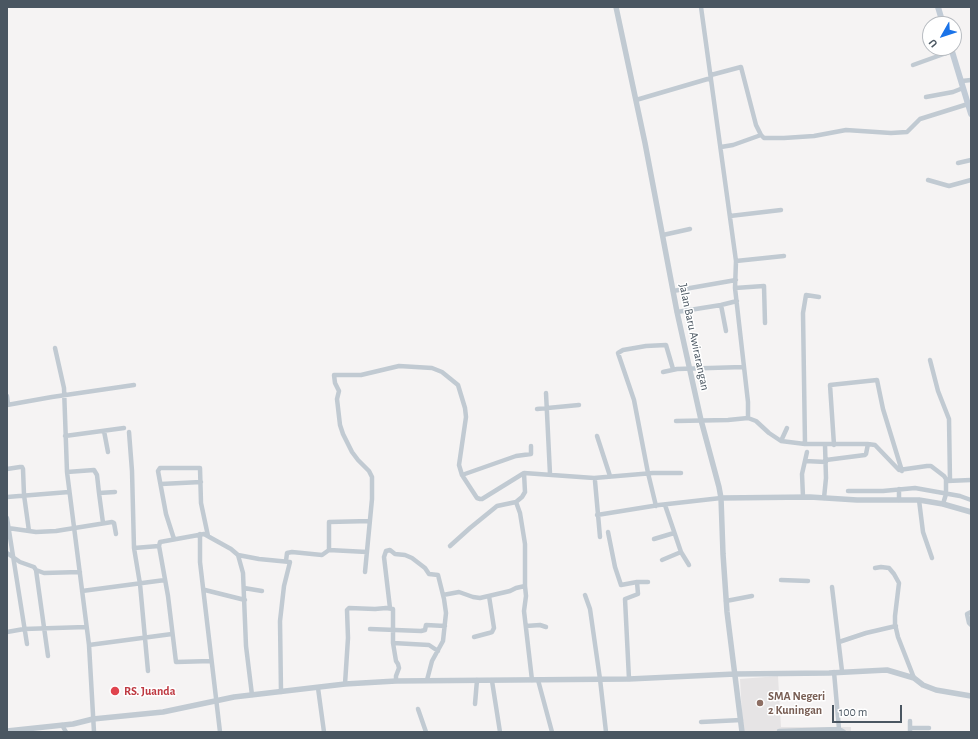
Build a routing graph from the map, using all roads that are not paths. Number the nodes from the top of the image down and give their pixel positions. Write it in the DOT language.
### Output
graph roads {
  1 [pos="616,7"];
  2 [pos="701,7"];
  3 [pos="936,56"];
  4 [pos="953,56"];
  5 [pos="913,65"];
  6 [pos="711,77"];
  7 [pos="960,78"];
  8 [pos="971,80"];
  9 [pos="963,88"];
  10 [pos="926,97"];
  11 [pos="636,100"];
  12 [pos="968,104"];
  13 [pos="971,114"];
  14 [pos="761,135"];
  15 [pos="721,147"];
  16 [pos="971,160"];
  17 [pos="958,163"];
  18 [pos="928,180"];
  19 [pos="971,180"];
  20 [pos="781,210"];
  21 [pos="730,216"];
  22 [pos="690,229"];
  23 [pos="662,235"];
  24 [pos="784,256"];
  25 [pos="736,261"];
  26 [pos="736,280"];
  27 [pos="735,288"];
  28 [pos="673,291"];
  29 [pos="819,297"];
  30 [pos="737,301"];
  31 [pos="721,305"];
  32 [pos="677,312"];
  33 [pos="765,323"];
  34 [pos="726,331"];
  35 [pos="55,348"];
  36 [pos="930,360"];
  37 [pos="743,367"];
  38 [pos="673,369"];
  39 [pos="690,369"];
  40 [pos="663,372"];
  41 [pos="134,385"];
  42 [pos="546,393"];
  43 [pos="64,395"];
  44 [pos="7,396"];
  45 [pos="8,405"];
  46 [pos="579,405"];
  47 [pos="546,408"];
  48 [pos="537,409"];
  49 [pos="748,418"];
  50 [pos="701,420"];
  51 [pos="676,421"];
  52 [pos="124,428"];
  53 [pos="787,428"];
  54 [pos="104,431"];
  55 [pos="129,432"];
  56 [pos="65,436"];
  57 [pos="597,436"];
  58 [pos="781,441"];
  59 [pos="805,444"];
  60 [pos="868,444"];
  61 [pos="826,445"];
  62 [pos="834,445"];
  63 [pos="531,446"];
  64 [pos="108,452"];
  65 [pos="806,452"];
  66 [pos="805,461"];
  67 [pos="826,461"];
  68 [pos="7,469"];
  69 [pos="902,471"];
  70 [pos="67,472"];
  71 [pos="681,473"];
  72 [pos="550,474"];
  73 [pos="648,474"];
  74 [pos="462,475"];
  75 [pos="524,475"];
  76 [pos="610,476"];
  77 [pos="595,480"];
  78 [pos="971,480"];
  79 [pos="948,481"];
  80 [pos="201,482"];
  81 [pos="161,484"];
  82 [pos="848,491"];
  83 [pos="69,492"];
  84 [pos="115,492"];
  85 [pos="99,493"];
  86 [pos="804,495"];
  87 [pos="824,495"];
  88 [pos="858,495"];
  89 [pos="868,495"];
  90 [pos="899,495"];
  91 [pos="946,495"];
  92 [pos="24,496"];
  93 [pos="7,497"];
  94 [pos="721,498"];
  95 [pos="919,500"];
  96 [pos="971,500"];
  97 [pos="516,502"];
  98 [pos="943,504"];
  99 [pos="665,505"];
  100 [pos="656,506"];
  101 [pos="971,512"];
  102 [pos="598,515"];
  103 [pos="7,518"];
  104 [pos="370,521"];
  105 [pos="103,523"];
  106 [pos="8,528"];
  107 [pos="74,528"];
  108 [pos="28,531"];
  109 [pos="608,532"];
  110 [pos="674,533"];
  111 [pos="116,534"];
  112 [pos="200,534"];
  113 [pos="208,536"];
  114 [pos="600,537"];
  115 [pos="174,539"];
  116 [pos="654,539"];
  117 [pos="159,546"];
  118 [pos="450,546"];
  119 [pos="134,548"];
  120 [pos="329,550"];
  121 [pos="367,552"];
  122 [pos="682,552"];
  123 [pos="7,553"];
  124 [pos="238,555"];
  125 [pos="12,556"];
  126 [pos="932,558"];
  127 [pos="662,560"];
  128 [pos="286,561"];
  129 [pos="689,565"];
  130 [pos="875,568"];
  131 [pos="36,570"];
  132 [pos="80,572"];
  133 [pos="365,572"];
  134 [pos="165,580"];
  135 [pos="782,580"];
  136 [pos="808,580"];
  137 [pos="637,582"];
  138 [pos="648,582"];
  139 [pos="140,584"];
  140 [pos="525,586"];
  141 [pos="244,588"];
  142 [pos="832,588"];
  143 [pos="205,590"];
  144 [pos="82,591"];
  145 [pos="262,591"];
  146 [pos="443,595"];
  147 [pos="584,595"];
  148 [pos="489,596"];
  149 [pos="752,596"];
  150 [pos="245,600"];
  151 [pos="726,601"];
  152 [pos="390,608"];
  153 [pos="971,612"];
  154 [pos="971,625"];
  155 [pos="445,626"];
  156 [pos="526,626"];
  157 [pos="896,626"];
  158 [pos="86,627"];
  159 [pos="546,627"];
  160 [pos="24,629"];
  161 [pos="44,629"];
  162 [pos="370,629"];
  163 [pos="393,630"];
  164 [pos="7,632"];
  165 [pos="172,634"];
  166 [pos="474,637"];
  167 [pos="145,638"];
  168 [pos="839,642"];
  169 [pos="393,643"];
  170 [pos="27,644"];
  171 [pos="88,645"];
  172 [pos="438,651"];
  173 [pos="48,656"];
  174 [pos="211,660"];
  175 [pos="148,671"];
  176 [pos="834,672"];
  177 [pos="842,672"];
  178 [pos="735,674"];
  179 [pos="914,678"];
  180 [pos="600,679"];
  181 [pos="629,679"];
  182 [pos="427,680"];
  183 [pos="477,680"];
  184 [pos="535,680"];
  185 [pos="396,681"];
  186 [pos="492,681"];
  187 [pos="345,684"];
  188 [pos="318,688"];
  189 [pos="281,692"];
  190 [pos="252,695"];
  191 [pos="971,696"];
  192 [pos="216,700"];
  193 [pos="475,704"];
  194 [pos="418,709"];
  195 [pos="93,719"];
  196 [pos="741,720"];
  197 [pos="910,721"];
  198 [pos="701,722"];
  199 [pos="62,725"];
  200 [pos="839,728"];
  201 [pos="929,728"];
  202 [pos="910,730"];
  203 [pos="7,731"];
  204 [pos="780,731"];
  205 [pos="66,732"];
  206 [pos="94,732"];
  207 [pos="220,732"];
  208 [pos="324,732"];
  209 [pos="426,732"];
  210 [pos="500,732"];
  211 [pos="552,732"];
  212 [pos="606,732"];
  213 [pos="742,732"];
  214 [pos="844,732"];
  1 -- 11 [label="street, Jalan Baru Awirarangan"];
  2 -- 6 [label="street"];
  3 -- 5 [label="street"];
  4 -- 7 [label="main road"];
  6 -- 11 [label="street"];
  6 -- 14 [label="street"];
  6 -- 15 [label="street"];
  7 -- 8 [label="street"];
  7 -- 9 [label="main road"];
  9 -- 10 [label="street"];
  9 -- 12 [label="main road"];
  11 -- 23 [label="street, Jalan Baru Awirarangan"];
  12 -- 13 [label="main road"];
  12 -- 14 [label="street"];
  14 -- 15 [label="street"];
  15 -- 21 [label="street"];
  16 -- 17 [label="street"];
  18 -- 19 [label="street"];
  20 -- 21 [label="street"];
  21 -- 25 [label="street"];
  22 -- 23 [label="street"];
  23 -- 28 [label="street, Jalan Baru Awirarangan"];
  24 -- 25 [label="street"];
  25 -- 26 [label="street"];
  26 -- 27 [label="street"];
  26 -- 28 [label="street"];
  27 -- 30 [label="street"];
  27 -- 33 [label="street"];
  28 -- 32 [label="street, Jalan Baru Awirarangan"];
  29 -- 59 [label="street"];
  30 -- 31 [label="street"];
  30 -- 37 [label="street"];
  31 -- 32 [label="street"];
  31 -- 34 [label="street"];
  32 -- 39 [label="street, Jalan Baru Awirarangan"];
  35 -- 43 [label="street"];
  36 -- 79 [label="street"];
  37 -- 39 [label="street"];
  37 -- 49 [label="street"];
  38 -- 39 [label="street"];
  38 -- 40 [label="street"];
  38 -- 73 [label="street"];
  39 -- 50 [label="street, Jalan Baru Awirarangan"];
  41 -- 43 [label="street"];
  42 -- 47 [label="street"];
  43 -- 45 [label="street"];
  43 -- 56 [label="street"];
  44 -- 45 [label="street"];
  46 -- 47 [label="street"];
  47 -- 48 [label="street"];
  47 -- 72 [label="street"];
  49 -- 50 [label="street"];
  49 -- 58 [label="street"];
  50 -- 51 [label="street"];
  50 -- 94 [label="street, Jalan Baru Awirarangan"];
  52 -- 54 [label="street"];
  53 -- 58 [label="street"];
  54 -- 56 [label="street"];
  54 -- 64 [label="street"];
  55 -- 119 [label="street"];
  56 -- 70 [label="street"];
  57 -- 76 [label="street"];
  58 -- 59 [label="street"];
  59 -- 61 [label="street"];
  60 -- 62 [label="street"];
  60 -- 67 [label="street"];
  60 -- 69 [label="street"];
  61 -- 62 [label="street"];
  61 -- 67 [label="street"];
  62 -- 69 [label="street"];
  63 -- 74 [label="street"];
  65 -- 66 [label="street"];
  66 -- 67 [label="street"];
  66 -- 86 [label="street"];
  67 -- 87 [label="street"];
  68 -- 92 [label="street"];
  69 -- 79 [label="street"];
  70 -- 83 [label="street"];
  70 -- 85 [label="street"];
  71 -- 73 [label="street"];
  72 -- 75 [label="street"];
  72 -- 76 [label="street"];
  73 -- 76 [label="street"];
  73 -- 100 [label="street"];
  74 -- 75 [label="street"];
  74 -- 104 [label="street"];
  75 -- 97 [label="street"];
  77 -- 102 [label="street"];
  78 -- 79 [label="street"];
  79 -- 91 [label="street"];
  80 -- 81 [label="street"];
  80 -- 81 [label="street"];
  80 -- 113 [label="street"];
  81 -- 115 [label="street"];
  82 -- 88 [label="street"];
  83 -- 92 [label="street"];
  83 -- 107 [label="street"];
  84 -- 85 [label="street"];
  85 -- 105 [label="street"];
  86 -- 87 [label="street"];
  86 -- 94 [label="street"];
  87 -- 88 [label="street"];
  88 -- 89 [label="street"];
  89 -- 90 [label="street"];
  89 -- 90 [label="street"];
  90 -- 91 [label="street"];
  90 -- 95 [label="street"];
  91 -- 96 [label="street"];
  91 -- 98 [label="street"];
  92 -- 93 [label="street"];
  92 -- 108 [label="street"];
  94 -- 99 [label="street"];
  94 -- 151 [label="street, Jalan Baru Awirarangan"];
  95 -- 98 [label="street"];
  95 -- 126 [label="street"];
  97 -- 118 [label="street"];
  97 -- 140 [label="street"];
  98 -- 101 [label="street"];
  99 -- 100 [label="street"];
  99 -- 110 [label="street"];
  100 -- 102 [label="street"];
  102 -- 114 [label="street"];
  103 -- 106 [label="street"];
  104 -- 120 [label="street"];
  104 -- 121 [label="street"];
  105 -- 107 [label="street"];
  105 -- 111 [label="street"];
  106 -- 108 [label="street"];
  106 -- 125 [label="street"];
  107 -- 108 [label="street"];
  107 -- 132 [label="street"];
  109 -- 137 [label="street"];
  110 -- 116 [label="street"];
  110 -- 122 [label="street"];
  112 -- 113 [label="street"];
  112 -- 115 [label="street"];
  112 -- 143 [label="street"];
  113 -- 124 [label="street"];
  115 -- 117 [label="street"];
  117 -- 119 [label="street"];
  117 -- 134 [label="street"];
  119 -- 139 [label="street"];
  120 -- 121 [label="street"];
  120 -- 128 [label="street"];
  121 -- 133 [label="street"];
  122 -- 127 [label="street"];
  122 -- 129 [label="street"];
  123 -- 125 [label="street"];
  124 -- 128 [label="street"];
  124 -- 141 [label="street"];
  125 -- 131 [label="street"];
  125 -- 160 [label="street"];
  128 -- 189 [label="street"];
  130 -- 157 [label="street"];
  131 -- 132 [label="street"];
  131 -- 161 [label="street"];
  132 -- 144 [label="street"];
  134 -- 139 [label="street"];
  134 -- 165 [label="street"];
  135 -- 136 [label="street"];
  137 -- 138 [label="street"];
  137 -- 181 [label="street"];
  139 -- 144 [label="street"];
  139 -- 167 [label="street"];
  140 -- 148 [label="street"];
  140 -- 156 [label="street"];
  141 -- 145 [label="street"];
  141 -- 150 [label="street"];
  142 -- 168 [label="street"];
  143 -- 150 [label="street"];
  143 -- 174 [label="street"];
  144 -- 158 [label="street"];
  146 -- 148 [label="street"];
  146 -- 152 [label="street"];
  146 -- 155 [label="street"];
  147 -- 180 [label="street"];
  148 -- 166 [label="street"];
  149 -- 151 [label="street"];
  150 -- 190 [label="street"];
  151 -- 178 [label="street, Jalan Baru Awirarangan"];
  152 -- 163 [label="street"];
  152 -- 187 [label="street"];
  153 -- 154 [label="street"];
  155 -- 163 [label="street"];
  155 -- 172 [label="street"];
  156 -- 159 [label="street"];
  156 -- 184 [label="street"];
  157 -- 168 [label="street"];
  157 -- 179 [label="street"];
  158 -- 161 [label="street"];
  158 -- 171 [label="street"];
  160 -- 161 [label="street"];
  160 -- 164 [label="street"];
  160 -- 170 [label="street"];
  161 -- 173 [label="street"];
  162 -- 163 [label="street"];
  163 -- 169 [label="street"];
  165 -- 167 [label="street"];
  165 -- 174 [label="street"];
  167 -- 171 [label="street"];
  167 -- 175 [label="street"];
  168 -- 177 [label="street"];
  169 -- 172 [label="street"];
  169 -- 185 [label="street"];
  171 -- 195 [label="street"];
  172 -- 182 [label="street"];
  174 -- 192 [label="street"];
  176 -- 177 [label="street"];
  176 -- 178 [label="street"];
  176 -- 200 [label="street"];
  177 -- 179 [label="street"];
  178 -- 181 [label="street"];
  178 -- 196 [label="street, Jalan Baru Awirarangan"];
  179 -- 191 [label="street"];
  180 -- 181 [label="street"];
  180 -- 184 [label="street"];
  180 -- 212 [label="street"];
  182 -- 183 [label="street"];
  182 -- 185 [label="street"];
  183 -- 186 [label="street"];
  183 -- 193 [label="street"];
  184 -- 186 [label="street"];
  184 -- 211 [label="street"];
  185 -- 187 [label="street"];
  186 -- 210 [label="street"];
  187 -- 188 [label="street"];
  188 -- 189 [label="street"];
  188 -- 208 [label="street"];
  189 -- 190 [label="street"];
  190 -- 192 [label="street"];
  192 -- 195 [label="street"];
  192 -- 207 [label="street"];
  194 -- 209 [label="street"];
  195 -- 199 [label="street"];
  195 -- 206 [label="street"];
  196 -- 198 [label="street"];
  196 -- 213 [label="street, Jalan Baru Awirarangan"];
  197 -- 202 [label="street"];
  199 -- 203 [label="street"];
  199 -- 205 [label="street"];
  200 -- 204 [label="street"];
  200 -- 214 [label="street"];
  201 -- 202 [label="street"];
}
